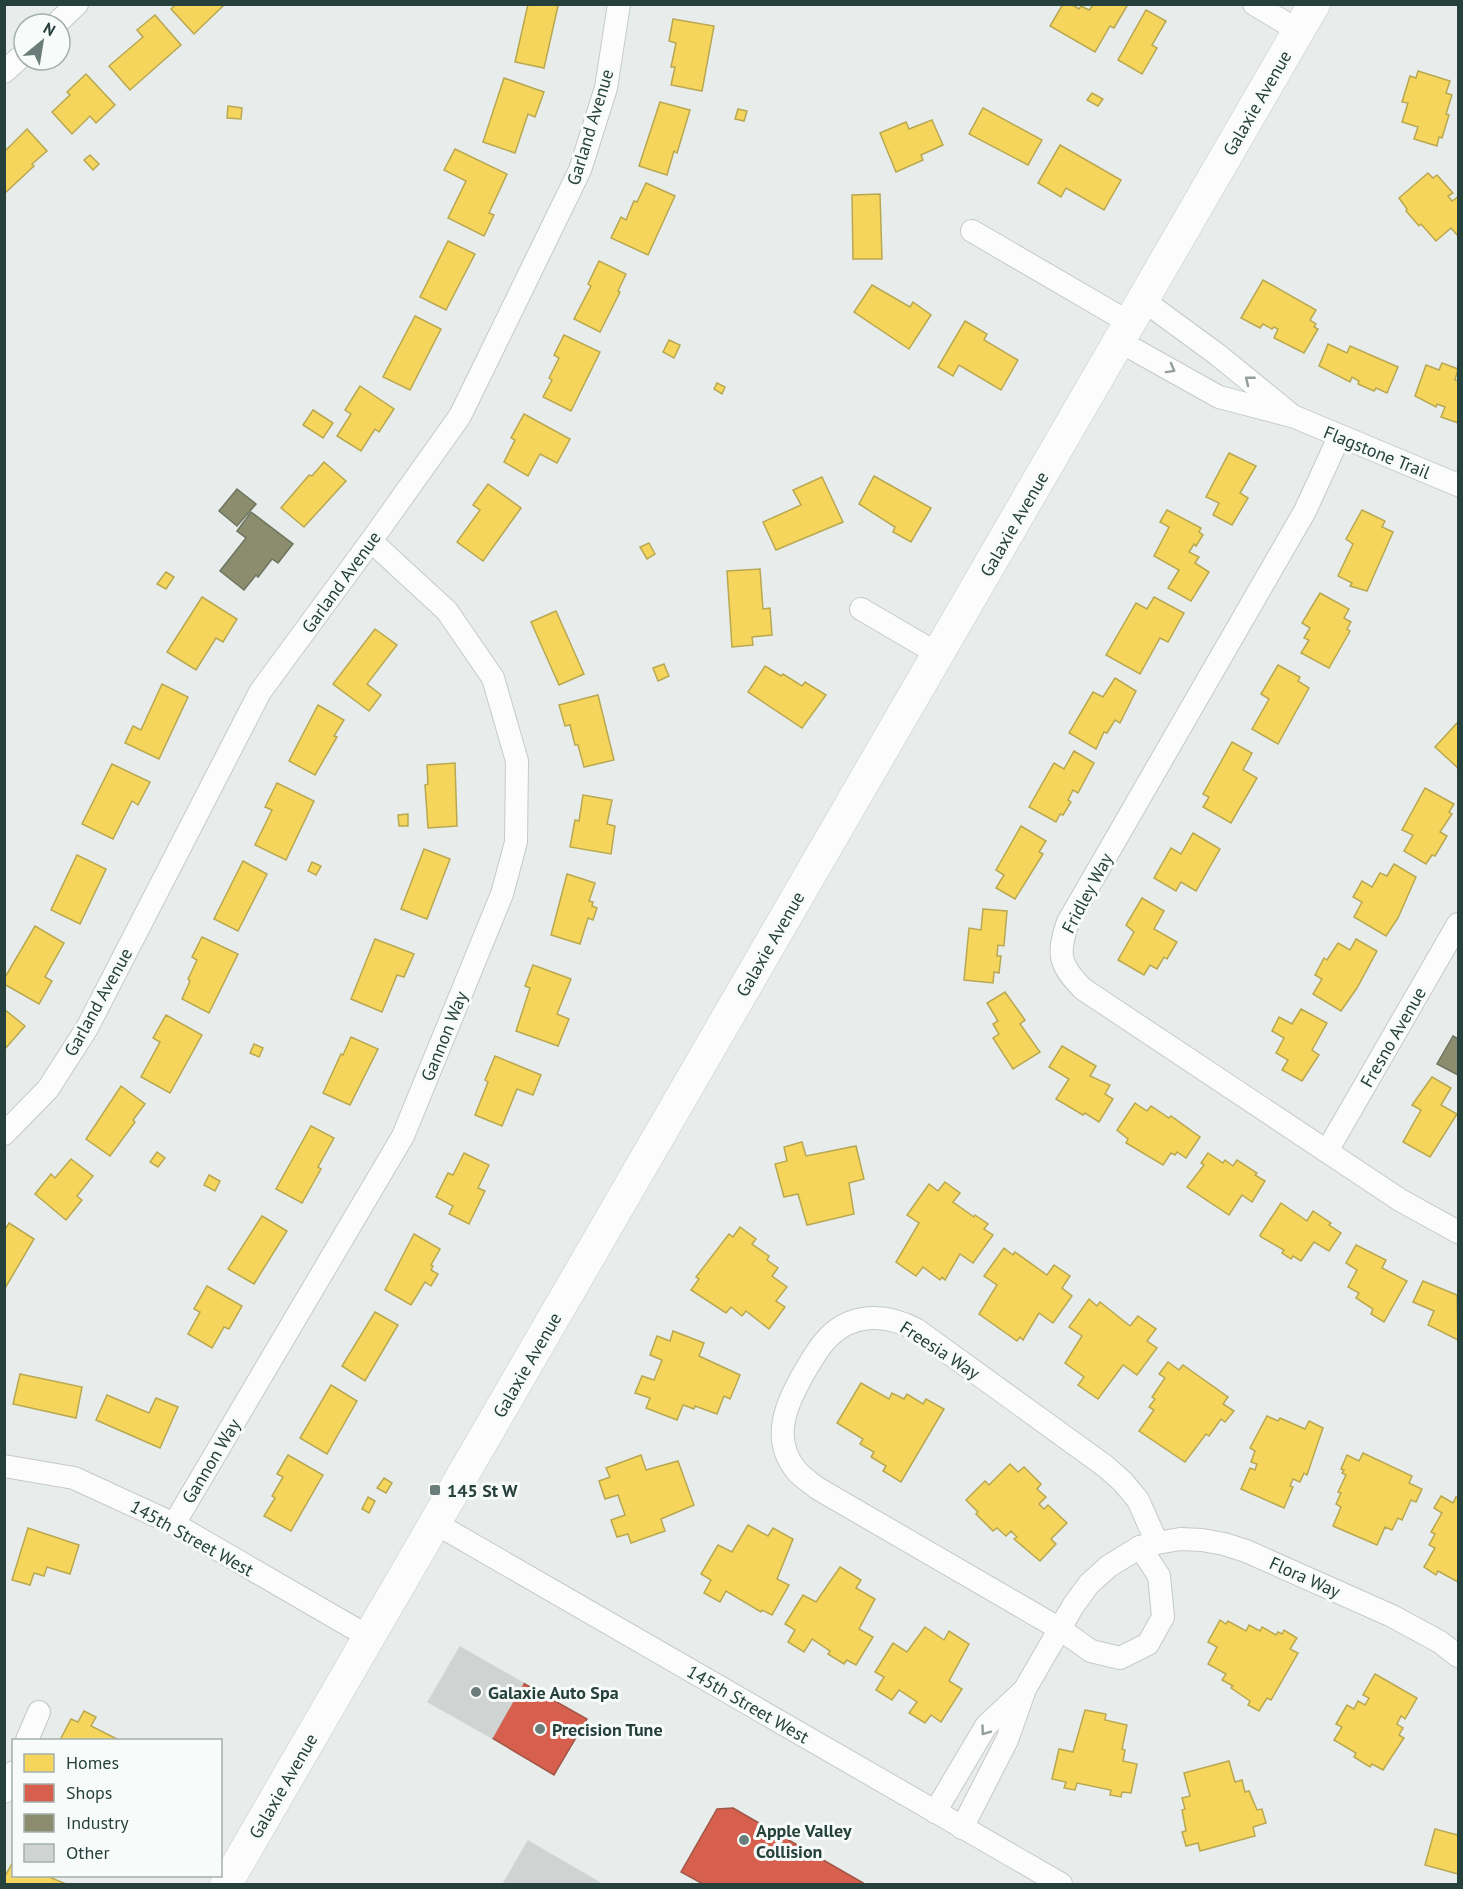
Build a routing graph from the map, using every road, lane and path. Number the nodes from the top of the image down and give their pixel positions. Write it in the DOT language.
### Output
graph roads {
  1 [pos="619,4"];
  2 [pos="1254,4"];
  3 [pos="1314,4"];
  4 [pos="1299,31"];
  5 [pos="972,231"];
  6 [pos="1131,321"];
  7 [pos="1295,417"];
  8 [pos="1339,437"];
  9 [pos="1458,485"];
  10 [pos="371,541"];
  11 [pos="861,609"];
  12 [pos="938,654"];
  13 [pos="1458,924"];
  14 [pos="4,1134"];
  15 [pos="1327,1151"];
  16 [pos="1458,1232"];
  17 [pos="4,1466"];
  18 [pos="435,1523"];
  19 [pos="174,1524"];
  20 [pos="1149,1545"];
  21 [pos="1060,1629"];
  22 [pos="369,1638"];
  23 [pos="1458,1656"];
  24 [pos="1025,1689"];
  25 [pos="39,1712"];
  26 [pos="27,1739"];
  27 [pos="12,1776"];
  28 [pos="4,1792"];
  29 [pos="934,1812"];
  30 [pos="962,1828"];
  31 [pos="226,1884"];
  32 [pos="1061,1884"];
  1 -- 10 [label="street, Garland Avenue"];
  2 -- 4 [label="street"];
  3 -- 4 [label="street, Galaxie Avenue"];
  4 -- 6 [label="street, Galaxie Avenue"];
  5 -- 6 [label="street"];
  7 -- 6 [label="street, one-way"];
  6 -- 7 [label="street, one-way"];
  6 -- 12 [label="street, Galaxie Avenue"];
  7 -- 8 [label="street, Flagstone Trail"];
  8 -- 9 [label="street, Flagstone Trail"];
  8 -- 15 [label="street, Fridley Way"];
  10 -- 14 [label="street, Garland Avenue"];
  10 -- 19 [label="street, Gannon Way"];
  11 -- 12 [label="street"];
  12 -- 18 [label="street, Galaxie Avenue"];
  13 -- 15 [label="street, Fresno Avenue"];
  15 -- 16 [label="street, Fridley Way"];
  17 -- 19 [label="street, 145th Street West"];
  18 -- 22 [label="street, Galaxie Avenue"];
  18 -- 29 [label="street, 145th Street West"];
  19 -- 22 [label="street, 145th Street West"];
  20 -- 21 [label="street, Flora Way"];
  20 -- 21 [label="street"];
  20 -- 21 [label="street, Freesia Way"];
  20 -- 23 [label="street, Flora Way"];
  21 -- 24 [label="street, Flora Way"];
  22 -- 31 [label="street, Galaxie Avenue"];
  24 -- 29 [label="street, Flora Way, one-way"];
  24 -- 30 [label="street, Flora Way"];
  25 -- 26 [label="street"];
  27 -- 28 [label="street"];
  29 -- 30 [label="street, 145th Street West"];
  30 -- 32 [label="street, 145th Street West"];
}
